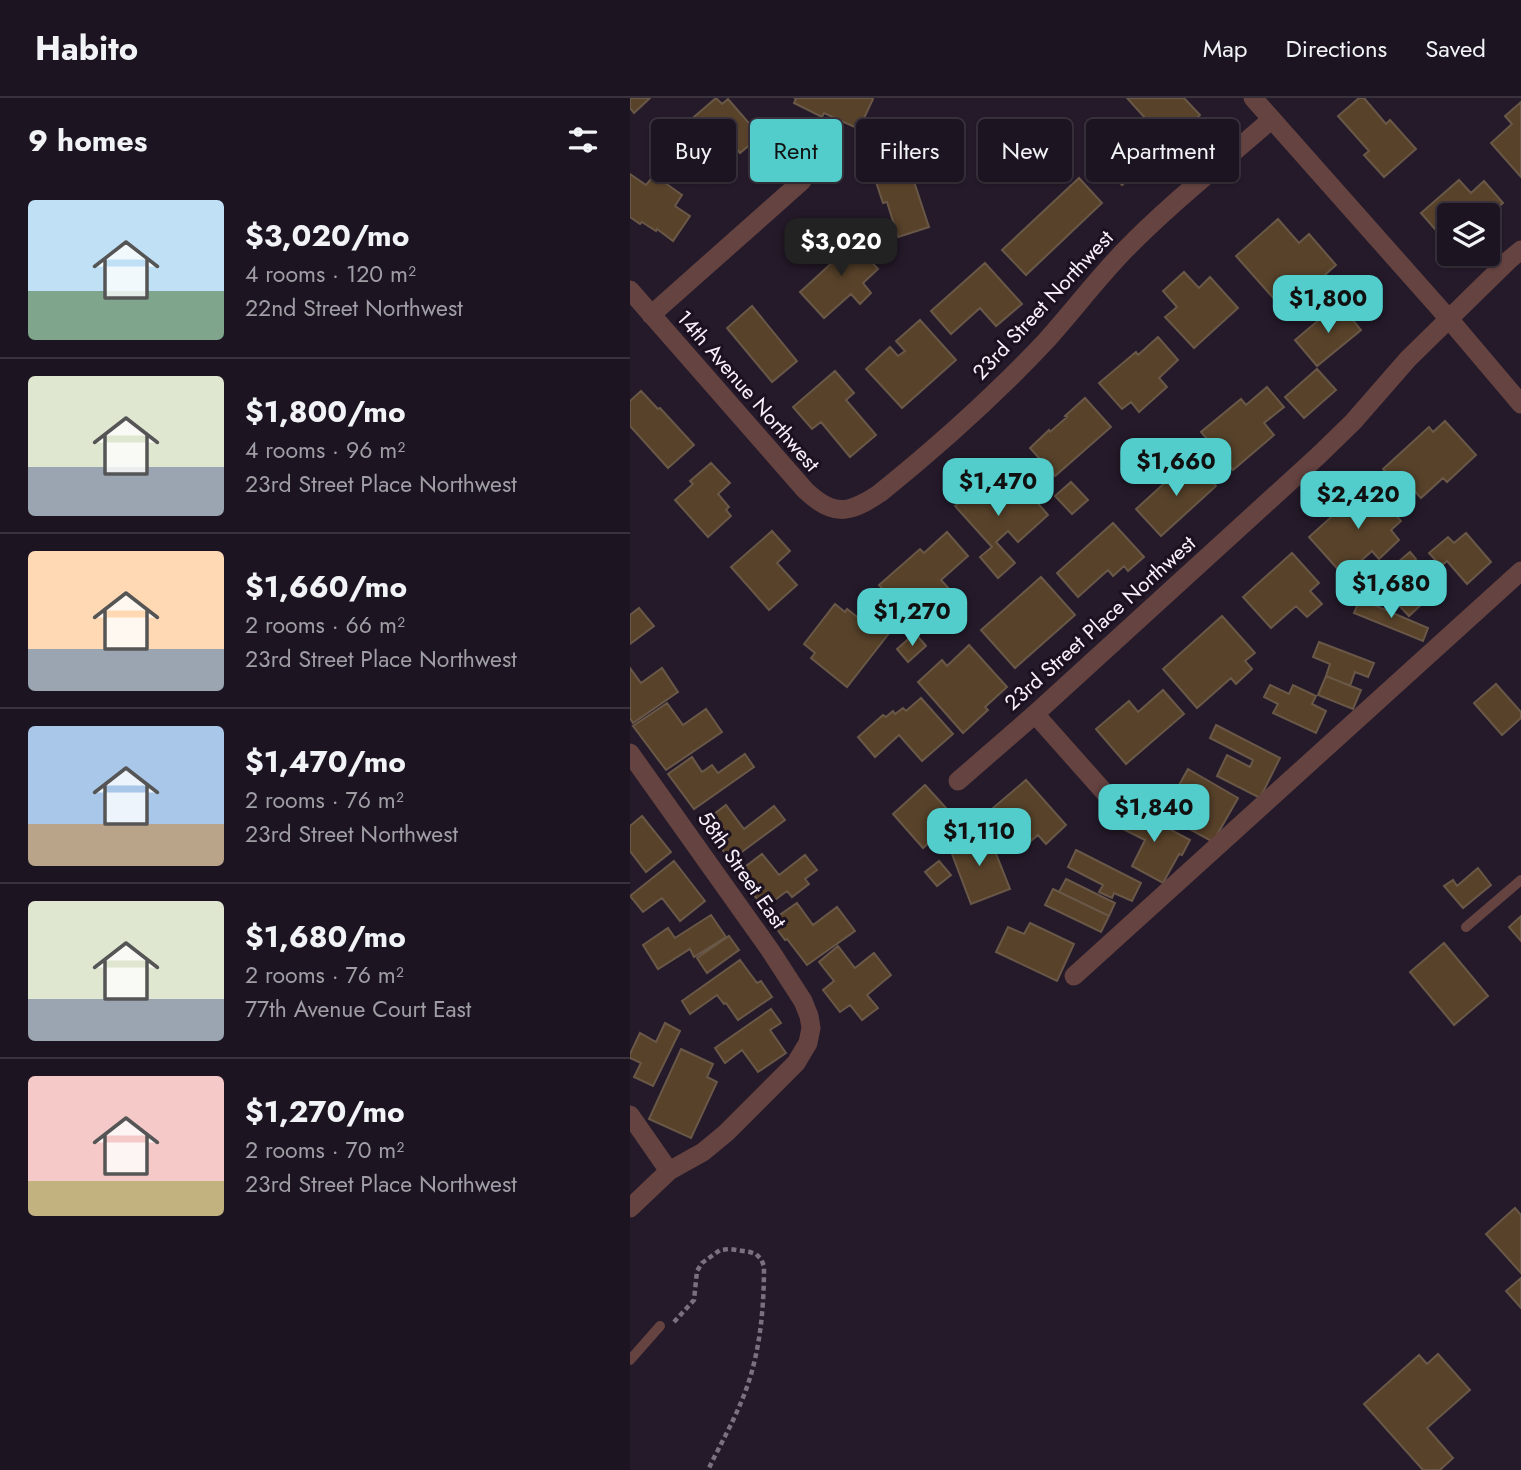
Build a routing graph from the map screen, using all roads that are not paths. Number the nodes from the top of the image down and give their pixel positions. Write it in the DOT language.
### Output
graph roads {
  1 [pos="1253,98"];
  2 [pos="1272,119"];
  3 [pos="801,182"];
  4 [pos="1521,250"];
  5 [pos="630,290"];
  6 [pos="650,314"];
  7 [pos="1449,319"];
  8 [pos="1521,404"];
  9 [pos="840,510"];
  10 [pos="1521,571"];
  11 [pos="1035,714"];
  12 [pos="630,754"];
  13 [pos="958,781"];
  14 [pos="1106,794"];
  15 [pos="1521,880"];
  16 [pos="1466,927"];
  17 [pos="1074,976"];
  18 [pos="630,1115"];
  19 [pos="669,1171"];
  20 [pos="630,1208"];
  21 [pos="660,1326"];
  22 [pos="630,1360"];
  1 -- 2 [label="street"];
  2 -- 7 [label="street"];
  2 -- 9 [label="street, 23rd Street Northwest"];
  3 -- 6 [label="street"];
  4 -- 7 [label="street"];
  5 -- 6 [label="street, 14th Avenue Northwest"];
  6 -- 9 [label="street, 14th Avenue Northwest"];
  7 -- 8 [label="street"];
  7 -- 11 [label="street, 23rd Street Place Northwest"];
  10 -- 17 [label="street"];
  11 -- 13 [label="street, 23rd Street Place Northwest"];
  11 -- 14 [label="street"];
  12 -- 19 [label="street, 58th Street East"];
  15 -- 16 [label="lane"];
  18 -- 19 [label="street"];
  19 -- 20 [label="street"];
  21 -- 22 [label="lane"];
}
